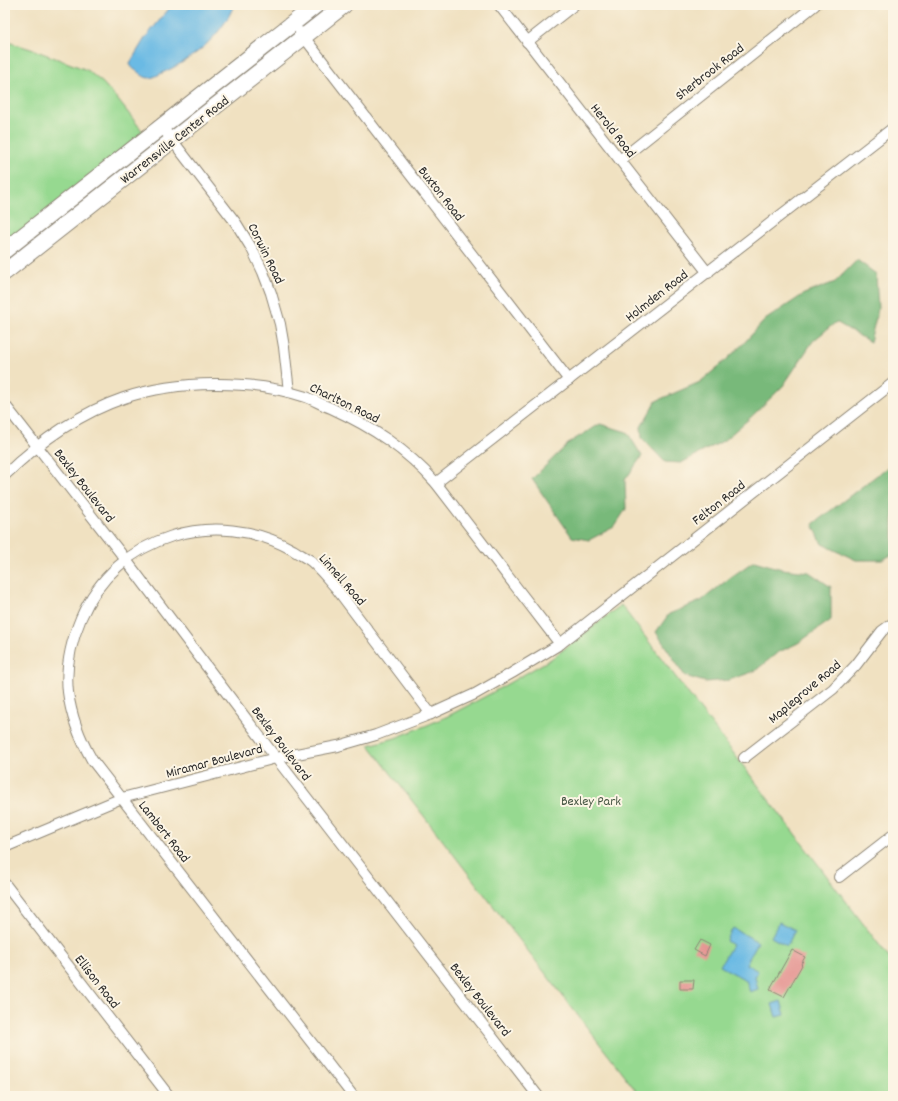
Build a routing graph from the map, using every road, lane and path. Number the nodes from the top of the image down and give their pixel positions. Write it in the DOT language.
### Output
graph roads {
  1 [pos="316,5"];
  2 [pos="344,5"];
  3 [pos="499,5"];
  4 [pos="574,5"];
  5 [pos="815,5"];
  6 [pos="293,23"];
  7 [pos="304,36"];
  8 [pos="527,42"];
  9 [pos="162,127"];
  10 [pos="893,128"];
  11 [pos="172,140"];
  12 [pos="620,160"];
  13 [pos="5,250"];
  14 [pos="5,272"];
  15 [pos="708,273"];
  16 [pos="569,380"];
  17 [pos="893,383"];
  18 [pos="289,392"];
  19 [pos="5,406"];
  20 [pos="37,447"];
  21 [pos="5,475"];
  22 [pos="436,483"];
  23 [pos="126,560"];
  24 [pos="893,623"];
  25 [pos="560,644"];
  26 [pos="431,714"];
  27 [pos="276,758"];
  28 [pos="744,758"];
  29 [pos="122,798"];
  30 [pos="893,835"];
  31 [pos="5,847"];
  32 [pos="839,877"];
  33 [pos="5,884"];
  34 [pos="169,1096"];
  35 [pos="353,1096"];
  36 [pos="538,1096"];
  1 -- 6 [label="main road, Warrensville Center Road"];
  2 -- 7 [label="main road, Warrensville Center Road"];
  3 -- 8 [label="street, Herold Road"];
  4 -- 8 [label="street"];
  5 -- 12 [label="street, Sherbrook Road"];
  6 -- 7 [label="street, Buxton Road"];
  6 -- 9 [label="main road, Warrensville Center Road"];
  7 -- 11 [label="main road, Warrensville Center Road"];
  7 -- 16 [label="street, Buxton Road"];
  8 -- 12 [label="street, Herold Road"];
  9 -- 11 [label="street, Corwin Road"];
  9 -- 13 [label="main road, Warrensville Center Road"];
  10 -- 15 [label="street, Holmden Road"];
  11 -- 14 [label="main road, Warrensville Center Road"];
  11 -- 18 [label="street, Corwin Road"];
  12 -- 15 [label="street, Herold Road"];
  15 -- 16 [label="street, Holmden Road"];
  16 -- 22 [label="street, Holmden Road"];
  17 -- 25 [label="street, Felton Road"];
  18 -- 20 [label="street, Charlton Road"];
  18 -- 22 [label="street, Charlton Road"];
  19 -- 20 [label="street, Bexley Boulevard"];
  20 -- 21 [label="street"];
  20 -- 23 [label="street, Bexley Boulevard"];
  22 -- 25 [label="street, Charlton Road"];
  23 -- 26 [label="street, Linnell Road"];
  23 -- 27 [label="street, Bexley Boulevard"];
  23 -- 29 [label="street, Lambert Road"];
  24 -- 28 [label="street, Maplegrove Road"];
  25 -- 26 [label="street, Miramar Boulevard"];
  26 -- 27 [label="street, Miramar Boulevard"];
  27 -- 29 [label="street, Miramar Boulevard"];
  27 -- 36 [label="street, Bexley Boulevard"];
  29 -- 31 [label="street, Miramar Boulevard"];
  29 -- 35 [label="street, Lambert Road"];
  30 -- 32 [label="street"];
  33 -- 34 [label="street, Ellison Road"];
}
